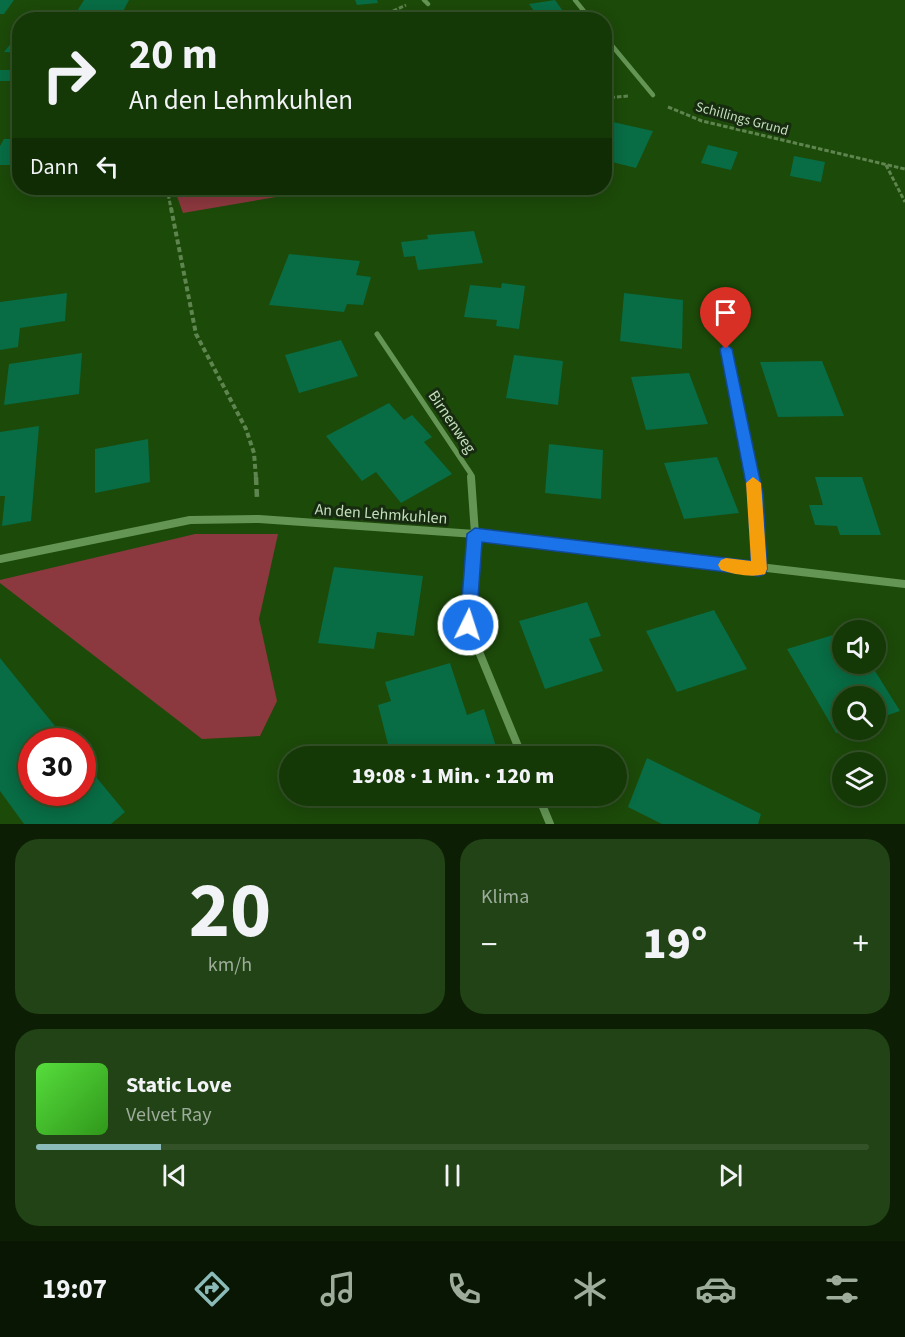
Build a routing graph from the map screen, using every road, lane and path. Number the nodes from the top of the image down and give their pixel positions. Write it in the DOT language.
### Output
graph roads {
  1 [pos="415,0"];
  2 [pos="424,0"];
  3 [pos="575,0"];
  4 [pos="428,4"];
  5 [pos="391,12"];
  6 [pos="585,12"];
  7 [pos="612,46"];
  8 [pos="652,95"];
  9 [pos="886,165"];
  10 [pos="905,169"];
  11 [pos="168,195"];
  12 [pos="905,202"];
  13 [pos="377,334"];
  14 [pos="726,349"];
  15 [pos="259,519"];
  16 [pos="475,534"];
  17 [pos="0,559"];
  18 [pos="759,569"];
  19 [pos="905,584"];
  20 [pos="518,746"];
  21 [pos="543,806"];
  22 [pos="550,824"];
  1 -- 5 [label="path"];
  2 -- 4 [label="street"];
  3 -- 6 [label="street"];
  7 -- 8 [label="street"];
  8 -- 9 [label="path, Schillings Grund"];
  9 -- 10 [label="path, Schillings Grund"];
  9 -- 12 [label="path"];
  11 -- 15 [label="path"];
  13 -- 16 [label="street, Birnenweg"];
  14 -- 18 [label="street"];
  15 -- 16 [label="street, An den Lehmkuhlen"];
  15 -- 17 [label="street, An den Lehmkuhlen"];
  16 -- 18 [label="street, An den Lehmkuhlen"];
  16 -- 20 [label="street, Birnenweg"];
  18 -- 19 [label="street, An den Lehmkuhlen"];
  21 -- 22 [label="street"];
}
